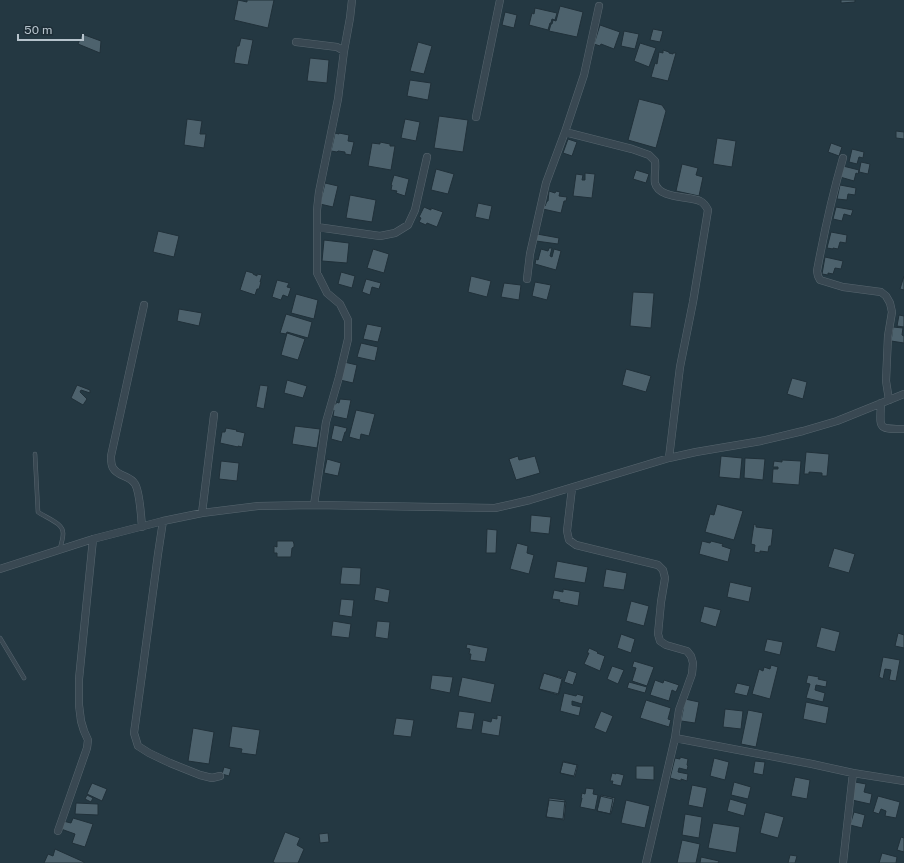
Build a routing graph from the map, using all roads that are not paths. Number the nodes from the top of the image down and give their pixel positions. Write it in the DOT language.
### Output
graph roads {
  1 [pos="352,0"];
  2 [pos="500,0"];
  3 [pos="599,6"];
  4 [pos="296,42"];
  5 [pos="344,51"];
  6 [pos="476,117"];
  7 [pos="565,132"];
  8 [pos="427,157"];
  9 [pos="843,158"];
  10 [pos="317,227"];
  11 [pos="527,279"];
  12 [pos="144,305"];
  13 [pos="904,394"];
  14 [pos="889,400"];
  15 [pos="881,403"];
  16 [pos="214,415"];
  17 [pos="904,429"];
  18 [pos="35,454"];
  19 [pos="669,458"];
  20 [pos="572,488"];
  21 [pos="314,505"];
  22 [pos="202,513"];
  23 [pos="163,521"];
  24 [pos="142,527"];
  25 [pos="93,539"];
  26 [pos="60,549"];
  27 [pos="0,569"];
  28 [pos="0,638"];
  29 [pos="24,678"];
  30 [pos="675,738"];
  31 [pos="853,773"];
  32 [pos="220,776"];
  33 [pos="904,781"];
  34 [pos="58,831"];
  35 [pos="646,863"];
  36 [pos="843,863"];
  1 -- 5 [label="street"];
  2 -- 6 [label="street"];
  3 -- 7 [label="street"];
  4 -- 5 [label="street"];
  5 -- 10 [label="street"];
  7 -- 11 [label="street"];
  7 -- 19 [label="street"];
  8 -- 10 [label="street"];
  9 -- 14 [label="street"];
  10 -- 21 [label="street"];
  12 -- 24 [label="street"];
  13 -- 14 [label="street"];
  14 -- 15 [label="street"];
  15 -- 17 [label="street"];
  15 -- 19 [label="street"];
  16 -- 22 [label="street"];
  18 -- 26 [label="lane"];
  19 -- 20 [label="street"];
  20 -- 21 [label="street"];
  20 -- 30 [label="street"];
  21 -- 22 [label="street"];
  22 -- 23 [label="street"];
  23 -- 24 [label="street"];
  23 -- 32 [label="street"];
  24 -- 25 [label="street"];
  25 -- 26 [label="street"];
  25 -- 34 [label="street"];
  26 -- 27 [label="street"];
  28 -- 29 [label="lane"];
  30 -- 31 [label="street"];
  30 -- 35 [label="street"];
  31 -- 33 [label="street"];
  31 -- 36 [label="street"];
}
